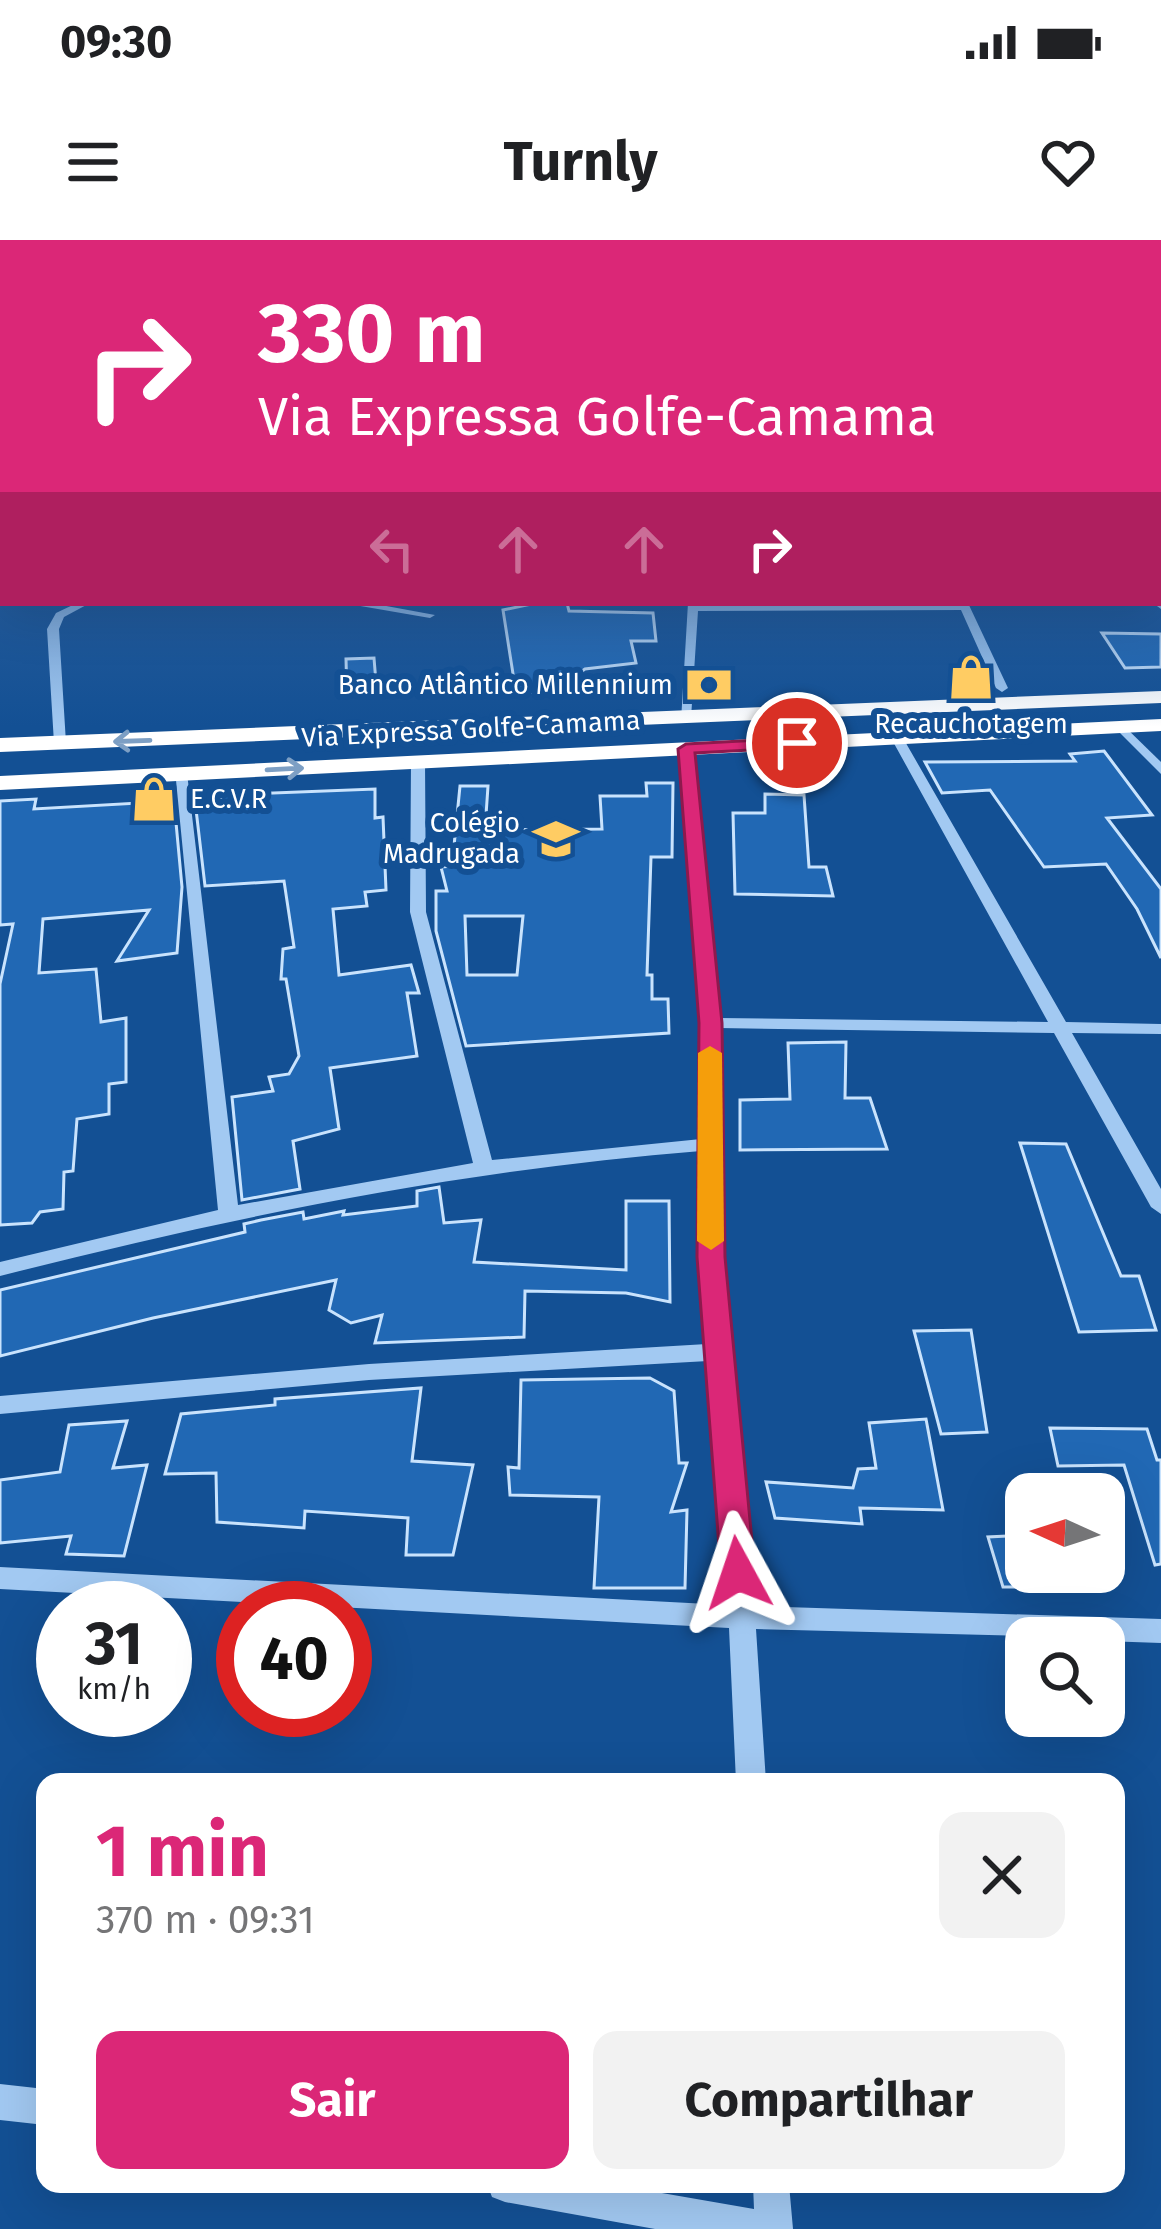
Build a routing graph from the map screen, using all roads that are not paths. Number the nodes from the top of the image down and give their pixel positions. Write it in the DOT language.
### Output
graph roads {
  1 [pos="78,606"];
  2 [pos="367,606"];
  3 [pos="693,606"];
  4 [pos="964,606"];
  5 [pos="430,616"];
  6 [pos="1002,688"];
  7 [pos="1161,697"];
  8 [pos="686,718"];
  9 [pos="1161,725"];
  10 [pos="1121,727"];
  11 [pos="897,738"];
  12 [pos="60,743"];
  13 [pos="6,745"];
  14 [pos="686,749"];
  15 [pos="418,762"];
  16 [pos="1161,770"];
  17 [pos="180,773"];
  18 [pos="0,784"];
  19 [pos="710,1023"];
  20 [pos="1059,1028"];
  21 [pos="1161,1029"];
  22 [pos="710,1144"];
  23 [pos="483,1165"];
  24 [pos="1161,1208"];
  25 [pos="229,1213"];
  26 [pos="0,1269"];
  27 [pos="718,1352"];
  28 [pos="0,1405"];
  29 [pos="0,1578"];
  30 [pos="742,1617"];
  31 [pos="1161,1631"];
  32 [pos="751,1773"];
  33 [pos="0,2102"];
  34 [pos="36,2106"];
  35 [pos="556,2193"];
  36 [pos="772,2193"];
  37 [pos="760,2229"];
  38 [pos="774,2229"];
  1 -- 12 [label="street"];
  2 -- 5 [label="street"];
  3 -- 8 [label="street"];
  4 -- 6 [label="street"];
  7 -- 8 [label="highway, Via Expressa Golfe-Camama"];
  8 -- 12 [label="highway, Via Expressa Golfe-Camama, one-way"];
  9 -- 10 [label="highway, Via Expressa Golfe-Camama"];
  10 -- 11 [label="highway, Via Expressa Golfe-Camama"];
  10 -- 16 [label="street"];
  11 -- 14 [label="highway, Via Expressa Golfe-Camama"];
  11 -- 20 [label="street"];
  12 -- 13 [label="highway, Via Expressa Golfe-Camama"];
  14 -- 15 [label="highway, Via Expressa Golfe-Camama"];
  14 -- 19 [label="street"];
  17 -- 15 [label="highway, Via Expressa Golfe-Camama, one-way"];
  15 -- 23 [label="street"];
  17 -- 18 [label="highway, Via Expressa Golfe-Camama"];
  17 -- 25 [label="street"];
  19 -- 20 [label="street"];
  19 -- 22 [label="street"];
  20 -- 21 [label="street"];
  20 -- 24 [label="street"];
  22 -- 23 [label="street"];
  22 -- 27 [label="street"];
  23 -- 25 [label="street"];
  25 -- 26 [label="street"];
  27 -- 28 [label="street"];
  27 -- 30 [label="street"];
  29 -- 30 [label="street"];
  30 -- 31 [label="street"];
  30 -- 32 [label="street"];
  33 -- 34 [label="street"];
  35 -- 37 [label="street"];
  36 -- 38 [label="street"];
}
